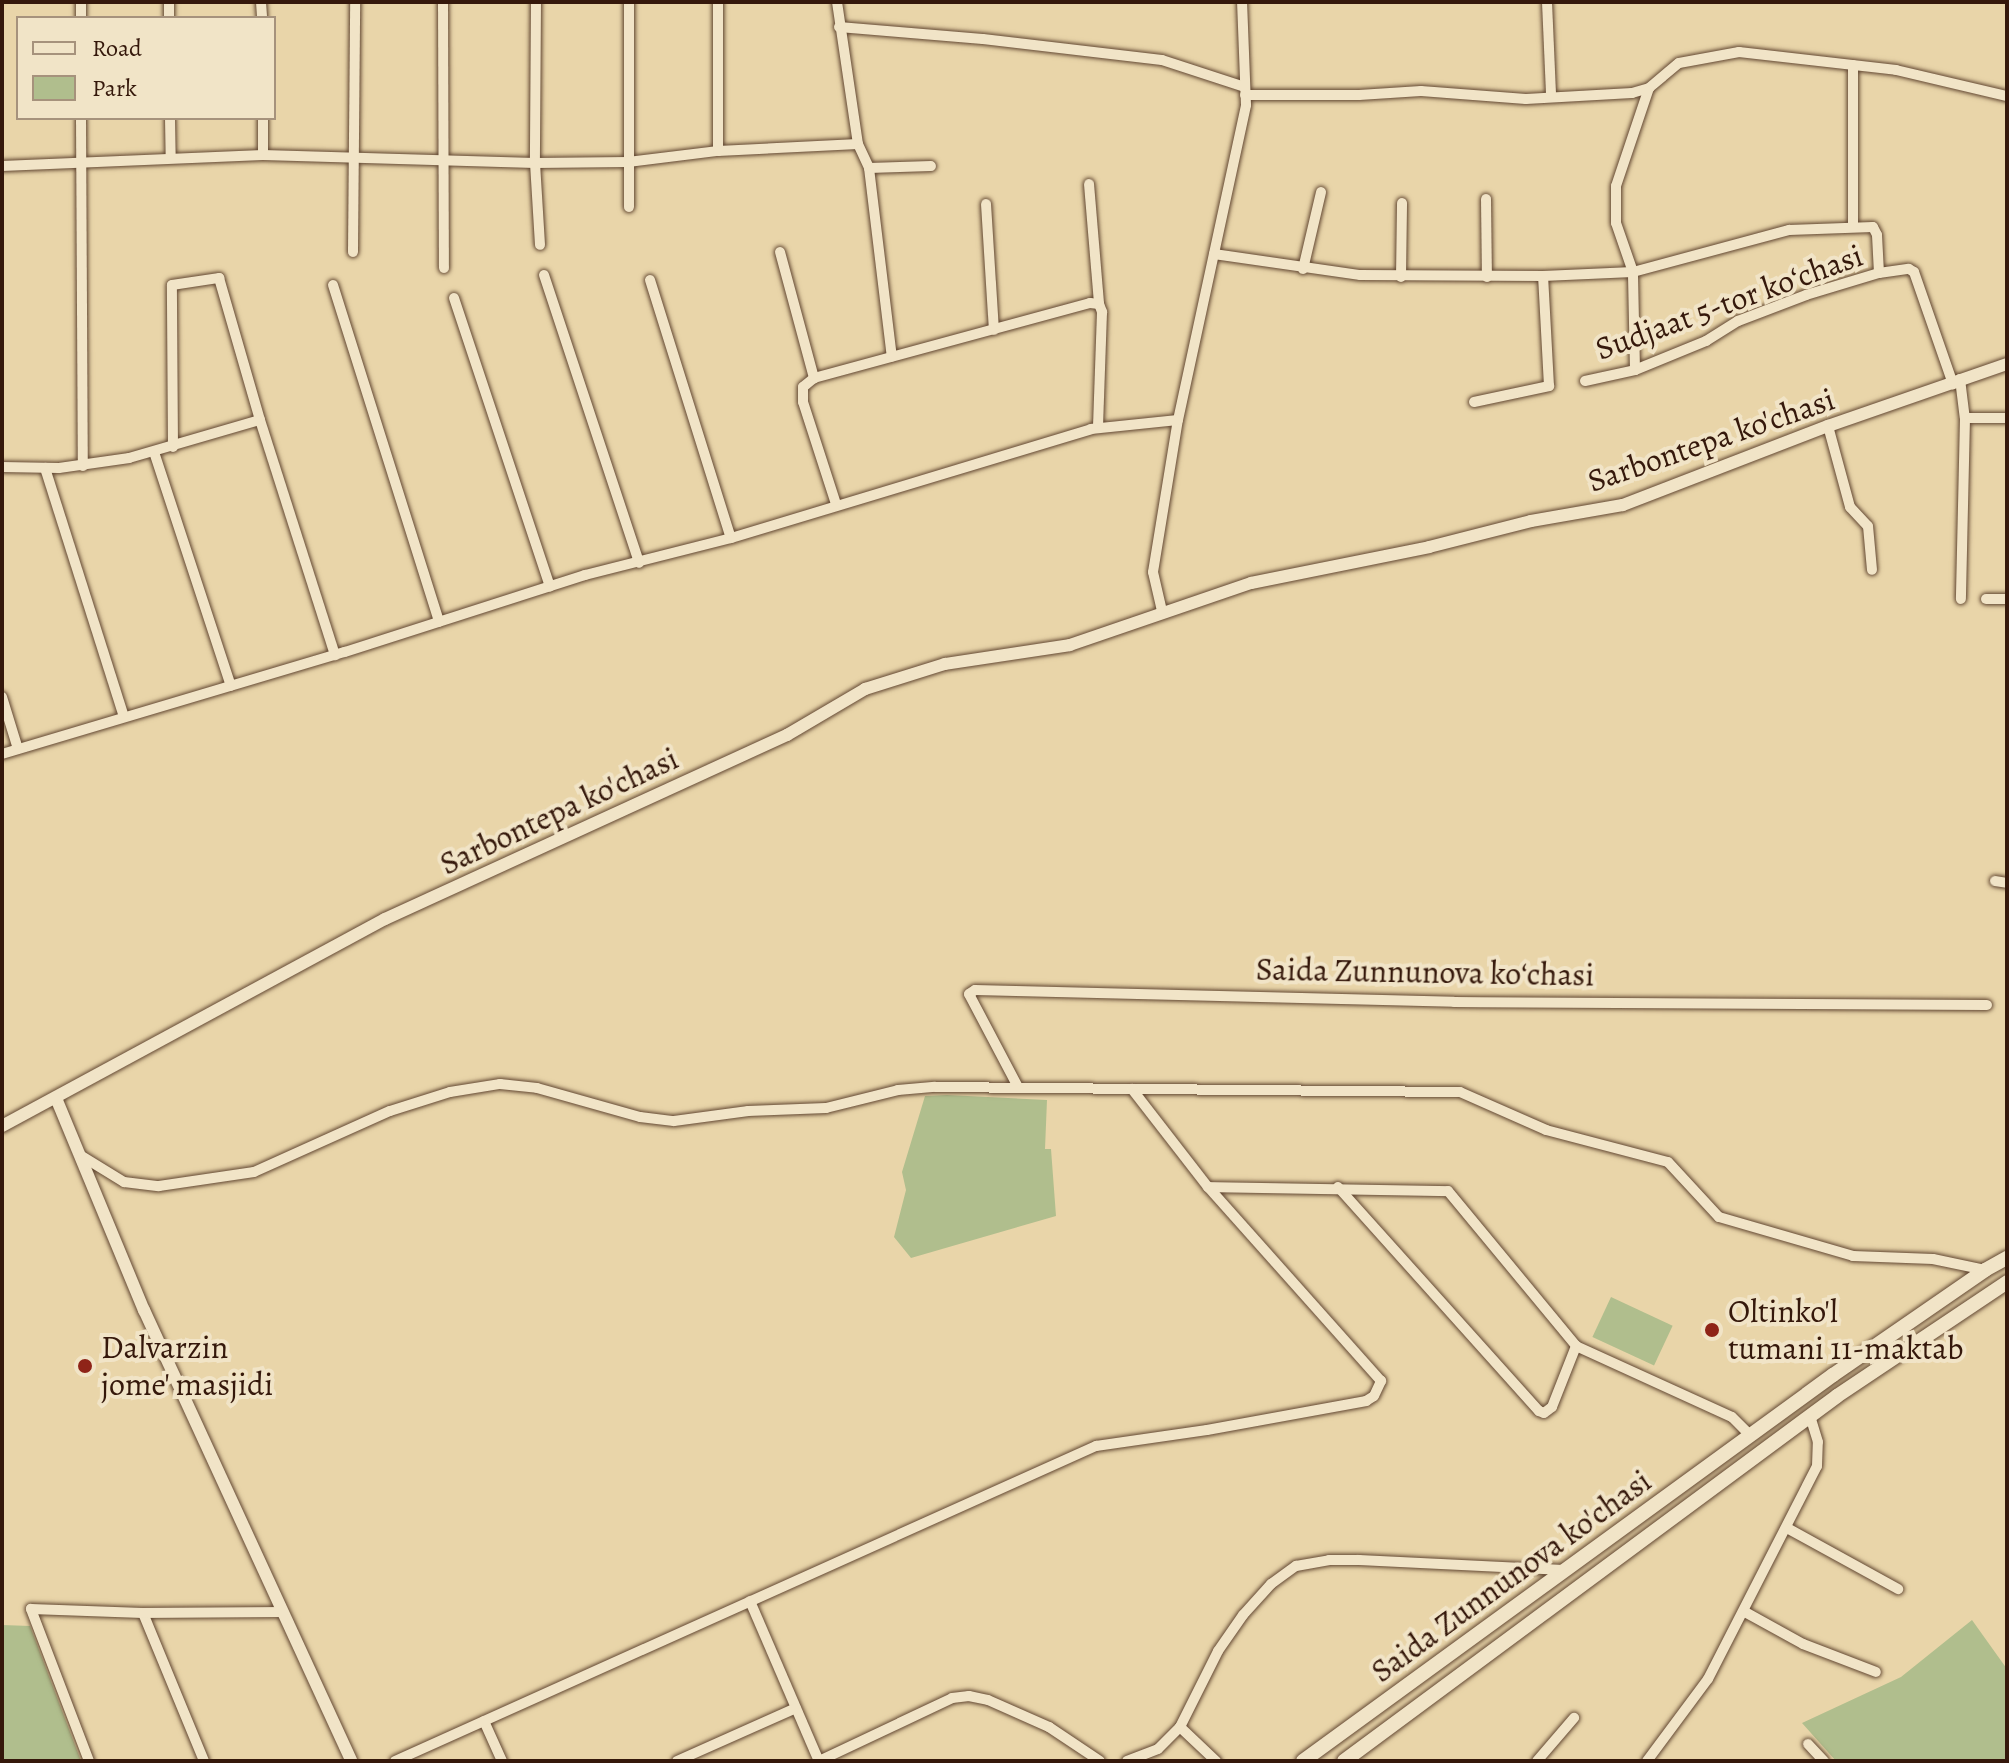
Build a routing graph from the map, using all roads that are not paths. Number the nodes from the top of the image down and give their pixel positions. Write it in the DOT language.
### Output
graph roads {
  1 [pos="355,2"];
  2 [pos="443,2"];
  3 [pos="536,2"];
  4 [pos="629,2"];
  5 [pos="718,2"];
  6 [pos="837,2"];
  7 [pos="1242,2"];
  8 [pos="1547,2"];
  9 [pos="839,27"];
  10 [pos="1853,65"];
  11 [pos="1649,88"];
  12 [pos="1245,91"];
  13 [pos="1551,95"];
  14 [pos="2007,96"];
  15 [pos="81,120"];
  16 [pos="170,120"];
  17 [pos="263,120"];
  18 [pos="858,144"];
  19 [pos="718,151"];
  20 [pos="263,155"];
  21 [pos="355,156"];
  22 [pos="171,157"];
  23 [pos="443,158"];
  24 [pos="81,162"];
  25 [pos="628,162"];
  26 [pos="535,163"];
  27 [pos="2,166"];
  28 [pos="931,166"];
  29 [pos="869,168"];
  30 [pos="1089,184"];
  31 [pos="1321,192"];
  32 [pos="1486,199"];
  33 [pos="1402,203"];
  34 [pos="986,204"];
  35 [pos="629,207"];
  36 [pos="1853,226"];
  37 [pos="540,245"];
  38 [pos="353,252"];
  39 [pos="780,252"];
  40 [pos="1214,254"];
  41 [pos="444,268"];
  42 [pos="1303,269"];
  43 [pos="1633,272"];
  44 [pos="1879,273"];
  45 [pos="544,275"];
  46 [pos="1543,276"];
  47 [pos="1401,277"];
  48 [pos="1487,277"];
  49 [pos="650,280"];
  50 [pos="333,285"];
  51 [pos="454,298"];
  52 [pos="1099,304"];
  53 [pos="994,330"];
  54 [pos="892,357"];
  55 [pos="2007,364"];
  56 [pos="1635,370"];
  57 [pos="814,378"];
  58 [pos="1585,381"];
  59 [pos="1956,382"];
  60 [pos="1474,402"];
  61 [pos="1965,418"];
  62 [pos="2007,418"];
  63 [pos="260,420"];
  64 [pos="1178,420"];
  65 [pos="1828,426"];
  66 [pos="1098,427"];
  67 [pos="173,447"];
  68 [pos="154,452"];
  69 [pos="83,466"];
  70 [pos="2,467"];
  71 [pos="45,468"];
  72 [pos="836,504"];
  73 [pos="731,538"];
  74 [pos="639,563"];
  75 [pos="1872,570"];
  76 [pos="550,586"];
  77 [pos="1961,599"];
  78 [pos="1986,599"];
  79 [pos="2007,599"];
  80 [pos="1162,611"];
  81 [pos="439,622"];
  82 [pos="335,655"];
  83 [pos="231,686"];
  84 [pos="2,697"];
  85 [pos="124,717"];
  86 [pos="18,749"];
  87 [pos="2,754"];
  88 [pos="1987,1005"];
  89 [pos="1018,1087"];
  90 [pos="1132,1089"];
  91 [pos="56,1098"];
  92 [pos="2,1126"];
  93 [pos="80,1155"];
  94 [pos="1208,1187"];
  95 [pos="1338,1187"];
  96 [pos="2007,1258"];
  97 [pos="1985,1270"];
  98 [pos="2007,1282"];
  99 [pos="1576,1346"];
  100 [pos="1810,1416"];
  101 [pos="1751,1436"];
  102 [pos="1678,1491"];
  103 [pos="1689,1506"];
  104 [pos="1787,1528"];
  105 [pos="1566,1571"];
  106 [pos="1898,1589"];
  107 [pos="750,1601"];
  108 [pos="280,1612"];
  109 [pos="1745,1612"];
  110 [pos="143,1613"];
  111 [pos="1876,1672"];
  112 [pos="796,1708"];
  113 [pos="1574,1718"];
  114 [pos="484,1721"];
  115 [pos="1180,1727"];
  116 [pos="1808,1744"];
  117 [pos="89,1761"];
  118 [pos="204,1761"];
  119 [pos="351,1761"];
  120 [pos="395,1761"];
  121 [pos="502,1761"];
  122 [pos="677,1761"];
  123 [pos="819,1761"];
  124 [pos="1100,1761"];
  125 [pos="1127,1761"];
  126 [pos="1216,1761"];
  127 [pos="1303,1761"];
  128 [pos="1344,1761"];
  129 [pos="1537,1761"];
  130 [pos="1647,1761"];
  131 [pos="1824,1761"];
  1 -- 21 [label="street"];
  2 -- 23 [label="street"];
  3 -- 26 [label="street"];
  4 -- 25 [label="street"];
  5 -- 19 [label="street"];
  6 -- 9 [label="street"];
  7 -- 12 [label="street"];
  8 -- 13 [label="street"];
  9 -- 12 [label="street"];
  9 -- 18 [label="street"];
  10 -- 11 [label="street"];
  10 -- 14 [label="street"];
  10 -- 36 [label="street"];
  11 -- 13 [label="street"];
  11 -- 43 [label="street"];
  12 -- 13 [label="street"];
  12 -- 40 [label="street"];
  15 -- 24 [label="street"];
  16 -- 22 [label="street"];
  17 -- 20 [label="street"];
  18 -- 19 [label="street"];
  18 -- 29 [label="street"];
  19 -- 25 [label="street"];
  20 -- 21 [label="street"];
  20 -- 22 [label="street"];
  21 -- 23 [label="street"];
  21 -- 38 [label="street"];
  22 -- 24 [label="street"];
  23 -- 26 [label="street"];
  23 -- 41 [label="street"];
  24 -- 27 [label="street"];
  24 -- 69 [label="street"];
  25 -- 26 [label="street"];
  25 -- 35 [label="street"];
  26 -- 37 [label="street"];
  28 -- 29 [label="street"];
  29 -- 54 [label="street"];
  30 -- 52 [label="street"];
  31 -- 42 [label="street"];
  32 -- 48 [label="street"];
  33 -- 47 [label="street"];
  34 -- 53 [label="street"];
  36 -- 43 [label="street"];
  36 -- 44 [label="street"];
  39 -- 57 [label="street"];
  40 -- 42 [label="street"];
  40 -- 64 [label="street"];
  42 -- 47 [label="street"];
  43 -- 46 [label="street"];
  43 -- 56 [label="street"];
  44 -- 56 [label="street, Sudjaat 5-tor koʻchasi"];
  44 -- 59 [label="street, Sudjaat 5-tor koʻchasi"];
  45 -- 74 [label="street"];
  46 -- 48 [label="street"];
  46 -- 60 [label="street"];
  47 -- 48 [label="street"];
  49 -- 73 [label="street"];
  50 -- 81 [label="street"];
  51 -- 76 [label="street"];
  52 -- 53 [label="street"];
  52 -- 66 [label="street"];
  53 -- 54 [label="street"];
  54 -- 57 [label="street"];
  55 -- 59 [label="street, Sarbontepa ko'chasi"];
  56 -- 58 [label="street, Sudjaat 5-tor koʻchasi"];
  57 -- 72 [label="street"];
  59 -- 61 [label="street"];
  59 -- 65 [label="street, Sarbontepa ko'chasi"];
  61 -- 62 [label="street"];
  61 -- 77 [label="street"];
  63 -- 67 [label="street"];
  63 -- 67 [label="street"];
  63 -- 82 [label="street"];
  64 -- 66 [label="street"];
  64 -- 80 [label="street"];
  65 -- 75 [label="street"];
  65 -- 80 [label="street, Sarbontepa ko'chasi"];
  66 -- 72 [label="street"];
  67 -- 68 [label="street"];
  68 -- 69 [label="street"];
  68 -- 83 [label="street"];
  69 -- 71 [label="street"];
  70 -- 71 [label="street"];
  71 -- 85 [label="street"];
  72 -- 73 [label="street"];
  73 -- 74 [label="street"];
  74 -- 76 [label="street"];
  76 -- 81 [label="street"];
  78 -- 79 [label="street"];
  80 -- 91 [label="street, Sarbontepa ko'chasi"];
  81 -- 82 [label="street"];
  82 -- 83 [label="street"];
  83 -- 85 [label="street"];
  84 -- 86 [label="street"];
  85 -- 86 [label="street"];
  86 -- 87 [label="street"];
  88 -- 89 [label="street, Saida Zunnunova koʻchasi"];
  89 -- 90 [label="street"];
  89 -- 93 [label="street"];
  90 -- 94 [label="street"];
  90 -- 97 [label="street"];
  91 -- 92 [label="street, Sarbontepa ko'chasi"];
  91 -- 93 [label="street"];
  93 -- 108 [label="street"];
  94 -- 95 [label="street"];
  94 -- 107 [label="street"];
  95 -- 99 [label="street"];
  95 -- 99 [label="street"];
  96 -- 97 [label="main road, Saida Zunnunova ko'chasi"];
  97 -- 101 [label="main road, Saida Zunnunova ko'chasi"];
  98 -- 100 [label="main road, Saida Zunnunova ko'chasi"];
  99 -- 101 [label="street"];
  100 -- 103 [label="main road, Saida Zunnunova ko'chasi"];
  100 -- 104 [label="street"];
  101 -- 102 [label="main road, Saida Zunnunova ko'chasi"];
  102 -- 103 [label="main road"];
  102 -- 105 [label="main road, Saida Zunnunova ko'chasi"];
  103 -- 128 [label="main road, Saida Zunnunova ko'chasi"];
  104 -- 106 [label="street"];
  104 -- 109 [label="street"];
  105 -- 115 [label="street"];
  105 -- 127 [label="main road, Saida Zunnunova ko'chasi"];
  107 -- 112 [label="street"];
  107 -- 114 [label="street"];
  108 -- 110 [label="street"];
  108 -- 119 [label="street"];
  109 -- 111 [label="street"];
  109 -- 130 [label="street"];
  110 -- 117 [label="street"];
  110 -- 118 [label="street"];
  112 -- 122 [label="street"];
  112 -- 123 [label="street"];
  113 -- 129 [label="street"];
  114 -- 120 [label="street"];
  114 -- 121 [label="street"];
  115 -- 125 [label="street"];
  115 -- 126 [label="street"];
  116 -- 131 [label="street"];
  123 -- 124 [label="street"];
}
